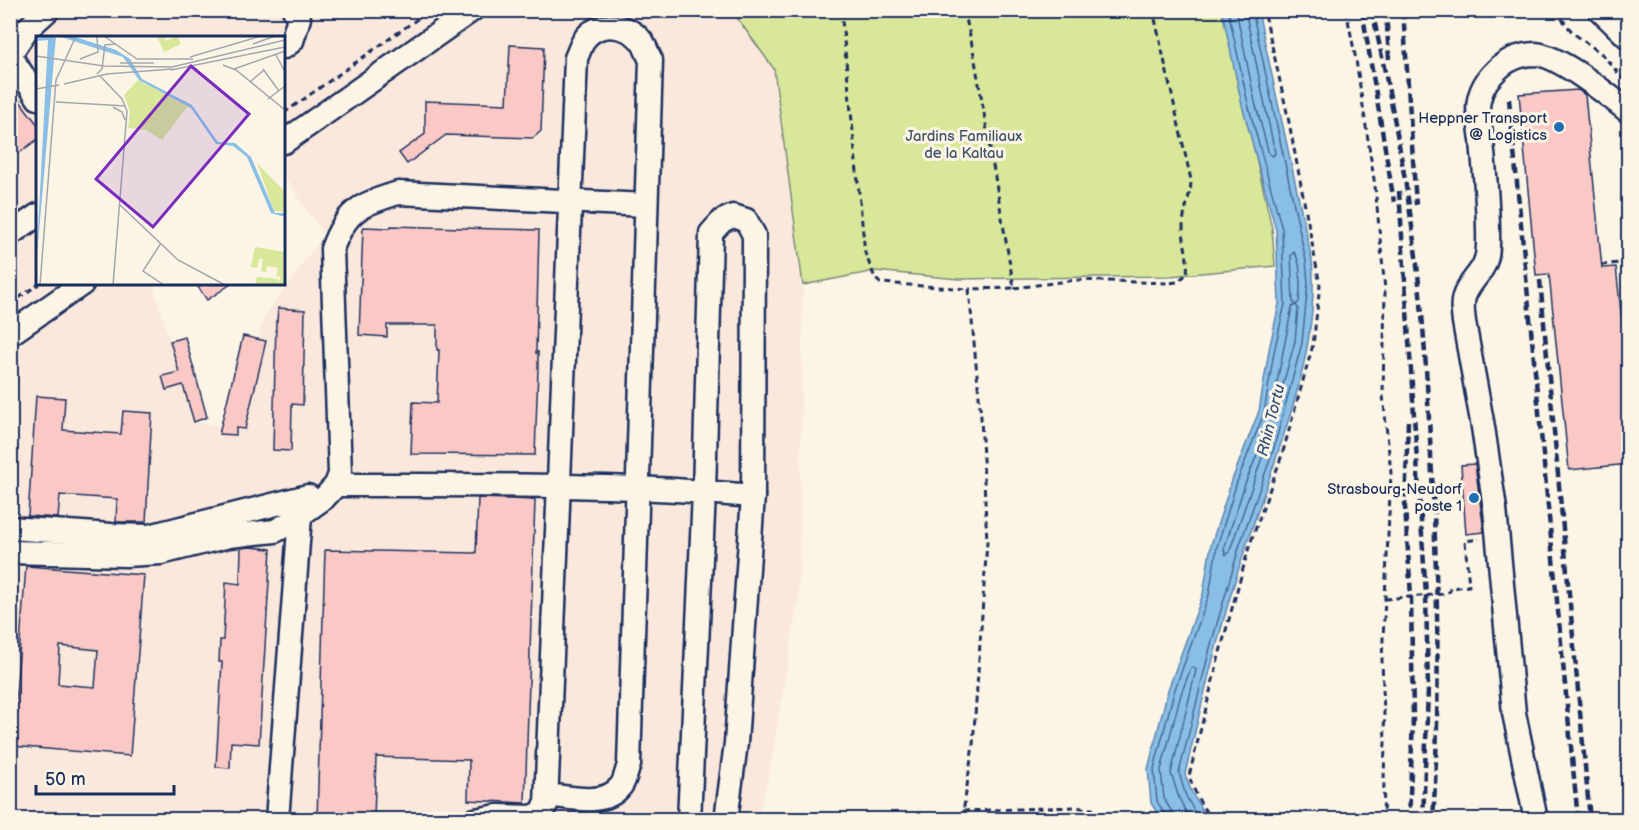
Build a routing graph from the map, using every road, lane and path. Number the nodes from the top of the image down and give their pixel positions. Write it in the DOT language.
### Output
graph roads {
  1 [pos="48,10"];
  2 [pos="294,10"];
  3 [pos="430,10"];
  4 [pos="472,10"];
  5 [pos="841,10"];
  6 [pos="964,10"];
  7 [pos="1153,10"];
  8 [pos="1264,10"];
  9 [pos="1346,10"];
  10 [pos="1555,10"];
  11 [pos="1600,10"];
  12 [pos="1629,37"];
  13 [pos="285,46"];
  14 [pos="1607,49"];
  15 [pos="10,55"];
  16 [pos="1603,55"];
  17 [pos="1629,84"];
  18 [pos="36,95"];
  19 [pos="1629,111"];
  20 [pos="285,112"];
  21 [pos="285,141"];
  22 [pos="570,202"];
  23 [pos="646,205"];
  24 [pos="36,216"];
  25 [pos="10,234"];
  26 [pos="1629,262"];
  27 [pos="1601,265"];
  28 [pos="38,285"];
  29 [pos="81,285"];
  30 [pos="1014,288"];
  31 [pos="969,289"];
  32 [pos="10,304"];
  33 [pos="10,334"];
  34 [pos="559,485"];
  35 [pos="638,488"];
  36 [pos="330,492"];
  37 [pos="704,493"];
  38 [pos="753,496"];
  39 [pos="297,508"];
  40 [pos="10,528"];
  41 [pos="1497,537"];
  42 [pos="10,552"];
  43 [pos="1385,599"];
  44 [pos="547,795"];
  45 [pos="963,811"];
  46 [pos="277,819"];
  47 [pos="475,819"];
  48 [pos="689,819"];
  49 [pos="726,819"];
  50 [pos="962,819"];
  51 [pos="1105,819"];
  52 [pos="1214,819"];
  53 [pos="1383,819"];
  54 [pos="1536,819"];
  1 -- 15 [label="street"];
  2 -- 13 [label="street"];
  3 -- 20 [label="path"];
  4 -- 21 [label="street"];
  5 -- 31 [label="path"];
  6 -- 30 [label="path"];
  7 -- 30 [label="path"];
  8 -- 52 [label="path"];
  9 -- 43 [label="path"];
  10 -- 16 [label="path"];
  11 -- 12 [label="street"];
  14 -- 16 [label="path"];
  15 -- 18 [label="street"];
  16 -- 17 [label="path"];
  19 -- 41 [label="street"];
  22 -- 23 [label="street"];
  22 -- 23 [label="street"];
  22 -- 34 [label="street"];
  22 -- 36 [label="street"];
  23 -- 35 [label="street"];
  24 -- 25 [label="street"];
  26 -- 27 [label="path"];
  28 -- 32 [label="path"];
  29 -- 33 [label="street"];
  30 -- 31 [label="path"];
  31 -- 45 [label="path"];
  34 -- 35 [label="street"];
  34 -- 36 [label="street"];
  34 -- 44 [label="street"];
  35 -- 37 [label="street"];
  35 -- 44 [label="street"];
  36 -- 39 [label="street"];
  37 -- 38 [label="street"];
  37 -- 38 [label="street"];
  37 -- 48 [label="street"];
  38 -- 49 [label="street"];
  39 -- 40 [label="street"];
  39 -- 42 [label="street"];
  39 -- 46 [label="street"];
  41 -- 43 [label="path"];
  41 -- 54 [label="street"];
  43 -- 53 [label="path"];
  44 -- 47 [label="street"];
  45 -- 50 [label="path"];
  45 -- 51 [label="path"];
}
